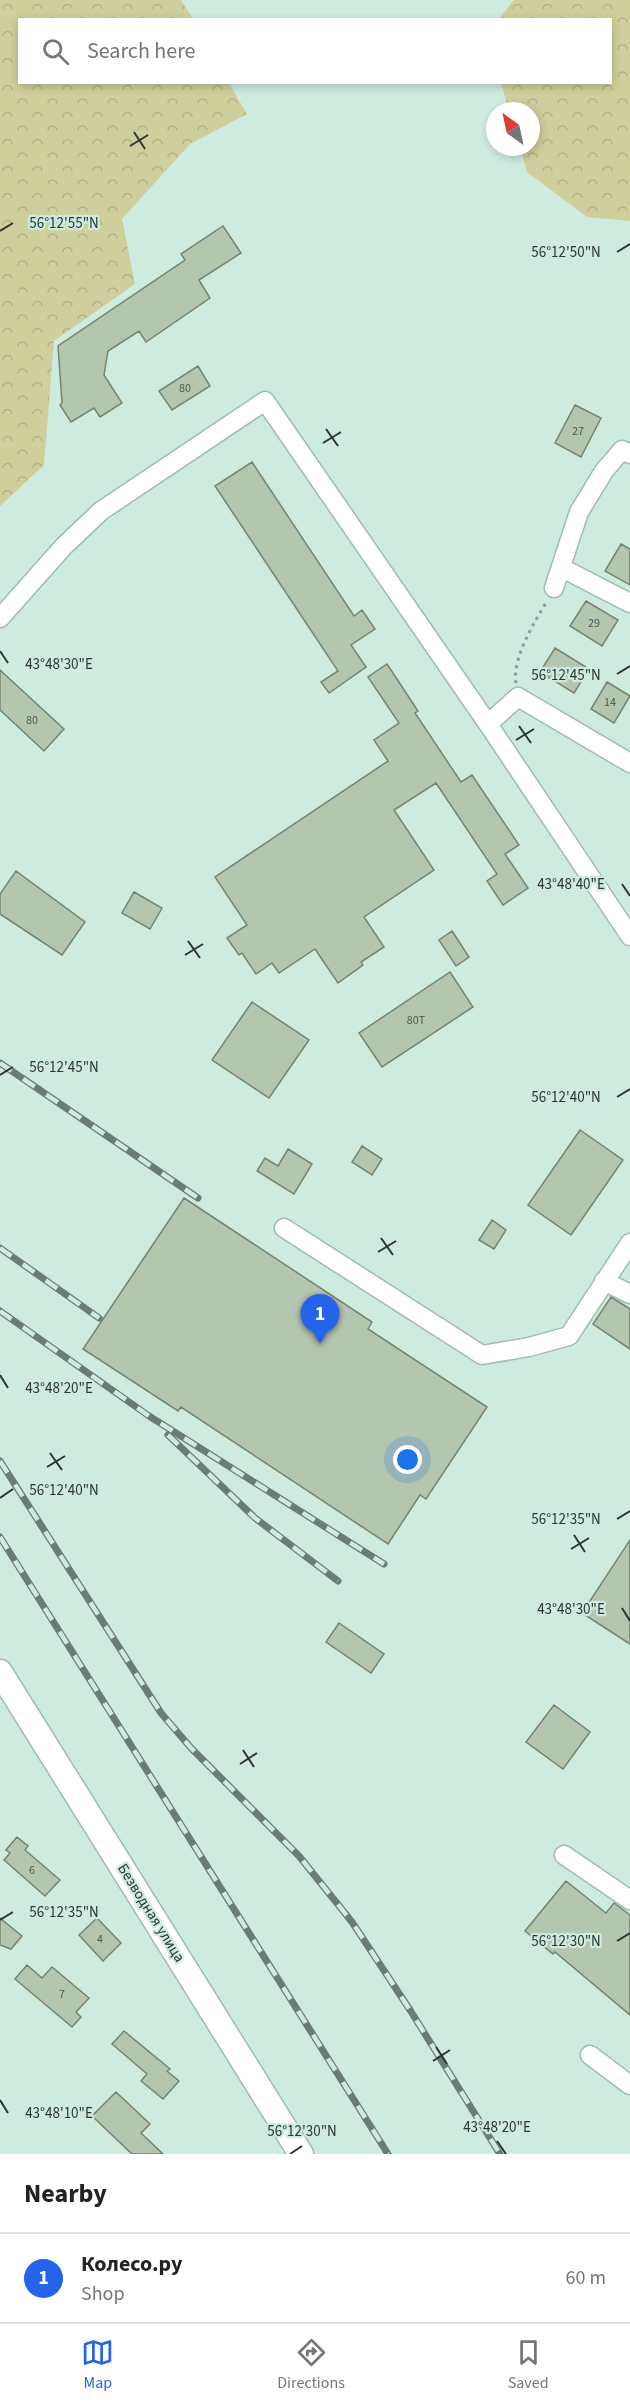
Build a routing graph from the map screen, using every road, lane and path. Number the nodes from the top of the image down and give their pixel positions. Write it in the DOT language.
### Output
graph roads {
  1 [pos="626,452"];
  2 [pos="562,568"];
  3 [pos="554,588"];
  4 [pos="630,603"];
  5 [pos="0,618"];
  6 [pos="518,697"];
  7 [pos="488,724"];
  8 [pos="630,763"];
  9 [pos="630,936"];
  10 [pos="284,1228"];
  11 [pos="630,1243"];
  12 [pos="604,1281"];
  13 [pos="630,1294"];
  14 [pos="0,1672"];
  15 [pos="564,1855"];
  16 [pos="630,1900"];
  17 [pos="590,2055"];
  18 [pos="630,2085"];
  19 [pos="301,2154"];
  1 -- 2 [label="street"];
  2 -- 3 [label="street"];
  2 -- 4 [label="street"];
  3 -- 6 [label="path"];
  5 -- 7 [label="street"];
  6 -- 7 [label="street"];
  6 -- 8 [label="street"];
  7 -- 9 [label="street"];
  10 -- 12 [label="street"];
  11 -- 12 [label="street"];
  12 -- 13 [label="street"];
  14 -- 19 [label="main road, Безводная улица"];
  15 -- 16 [label="street"];
  17 -- 18 [label="street"];
}
